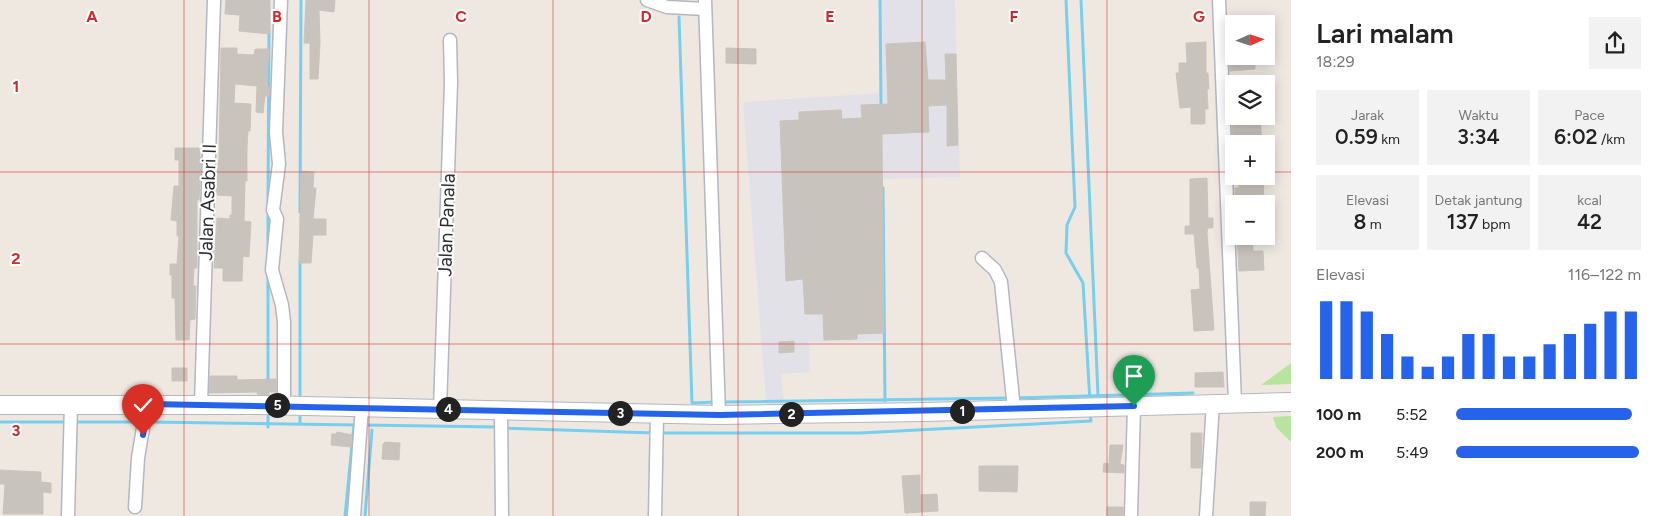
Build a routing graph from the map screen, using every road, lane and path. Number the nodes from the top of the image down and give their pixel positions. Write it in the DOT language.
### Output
graph roads {
  1 [pos="214,0"];
  2 [pos="280,0"];
  3 [pos="647,0"];
  4 [pos="1219,0"];
  5 [pos="705,5"];
  6 [pos="450,40"];
  7 [pos="982,258"];
  8 [pos="1291,402"];
  9 [pos="1235,403"];
  10 [pos="71,404"];
  11 [pos="148,404"];
  12 [pos="201,404"];
  13 [pos="1212,404"];
  14 [pos="0,405"];
  15 [pos="284,405"];
  16 [pos="1134,406"];
  17 [pos="362,407"];
  18 [pos="440,409"];
  19 [pos="1014,409"];
  20 [pos="501,410"];
  21 [pos="657,414"];
  22 [pos="720,415"];
  23 [pos="135,507"];
  24 [pos="68,516"];
  25 [pos="354,516"];
  26 [pos="502,516"];
  27 [pos="655,516"];
  28 [pos="1131,516"];
  29 [pos="1206,516"];
  1 -- 12 [label="street, Jalan Asabri II"];
  2 -- 15 [label="street"];
  3 -- 5 [label="street"];
  4 -- 9 [label="street"];
  5 -- 22 [label="street"];
  6 -- 18 [label="street, Jalan Panala"];
  7 -- 19 [label="street"];
  8 -- 9 [label="street"];
  9 -- 13 [label="street"];
  10 -- 11 [label="street"];
  10 -- 14 [label="street"];
  10 -- 24 [label="street"];
  11 -- 12 [label="street"];
  11 -- 23 [label="street"];
  12 -- 15 [label="street"];
  13 -- 16 [label="street"];
  13 -- 29 [label="street"];
  15 -- 17 [label="street"];
  16 -- 19 [label="street"];
  16 -- 28 [label="street"];
  17 -- 18 [label="street"];
  17 -- 25 [label="street"];
  18 -- 20 [label="street"];
  19 -- 22 [label="street"];
  20 -- 21 [label="street"];
  20 -- 26 [label="street"];
  21 -- 22 [label="street"];
  21 -- 27 [label="street"];
}
